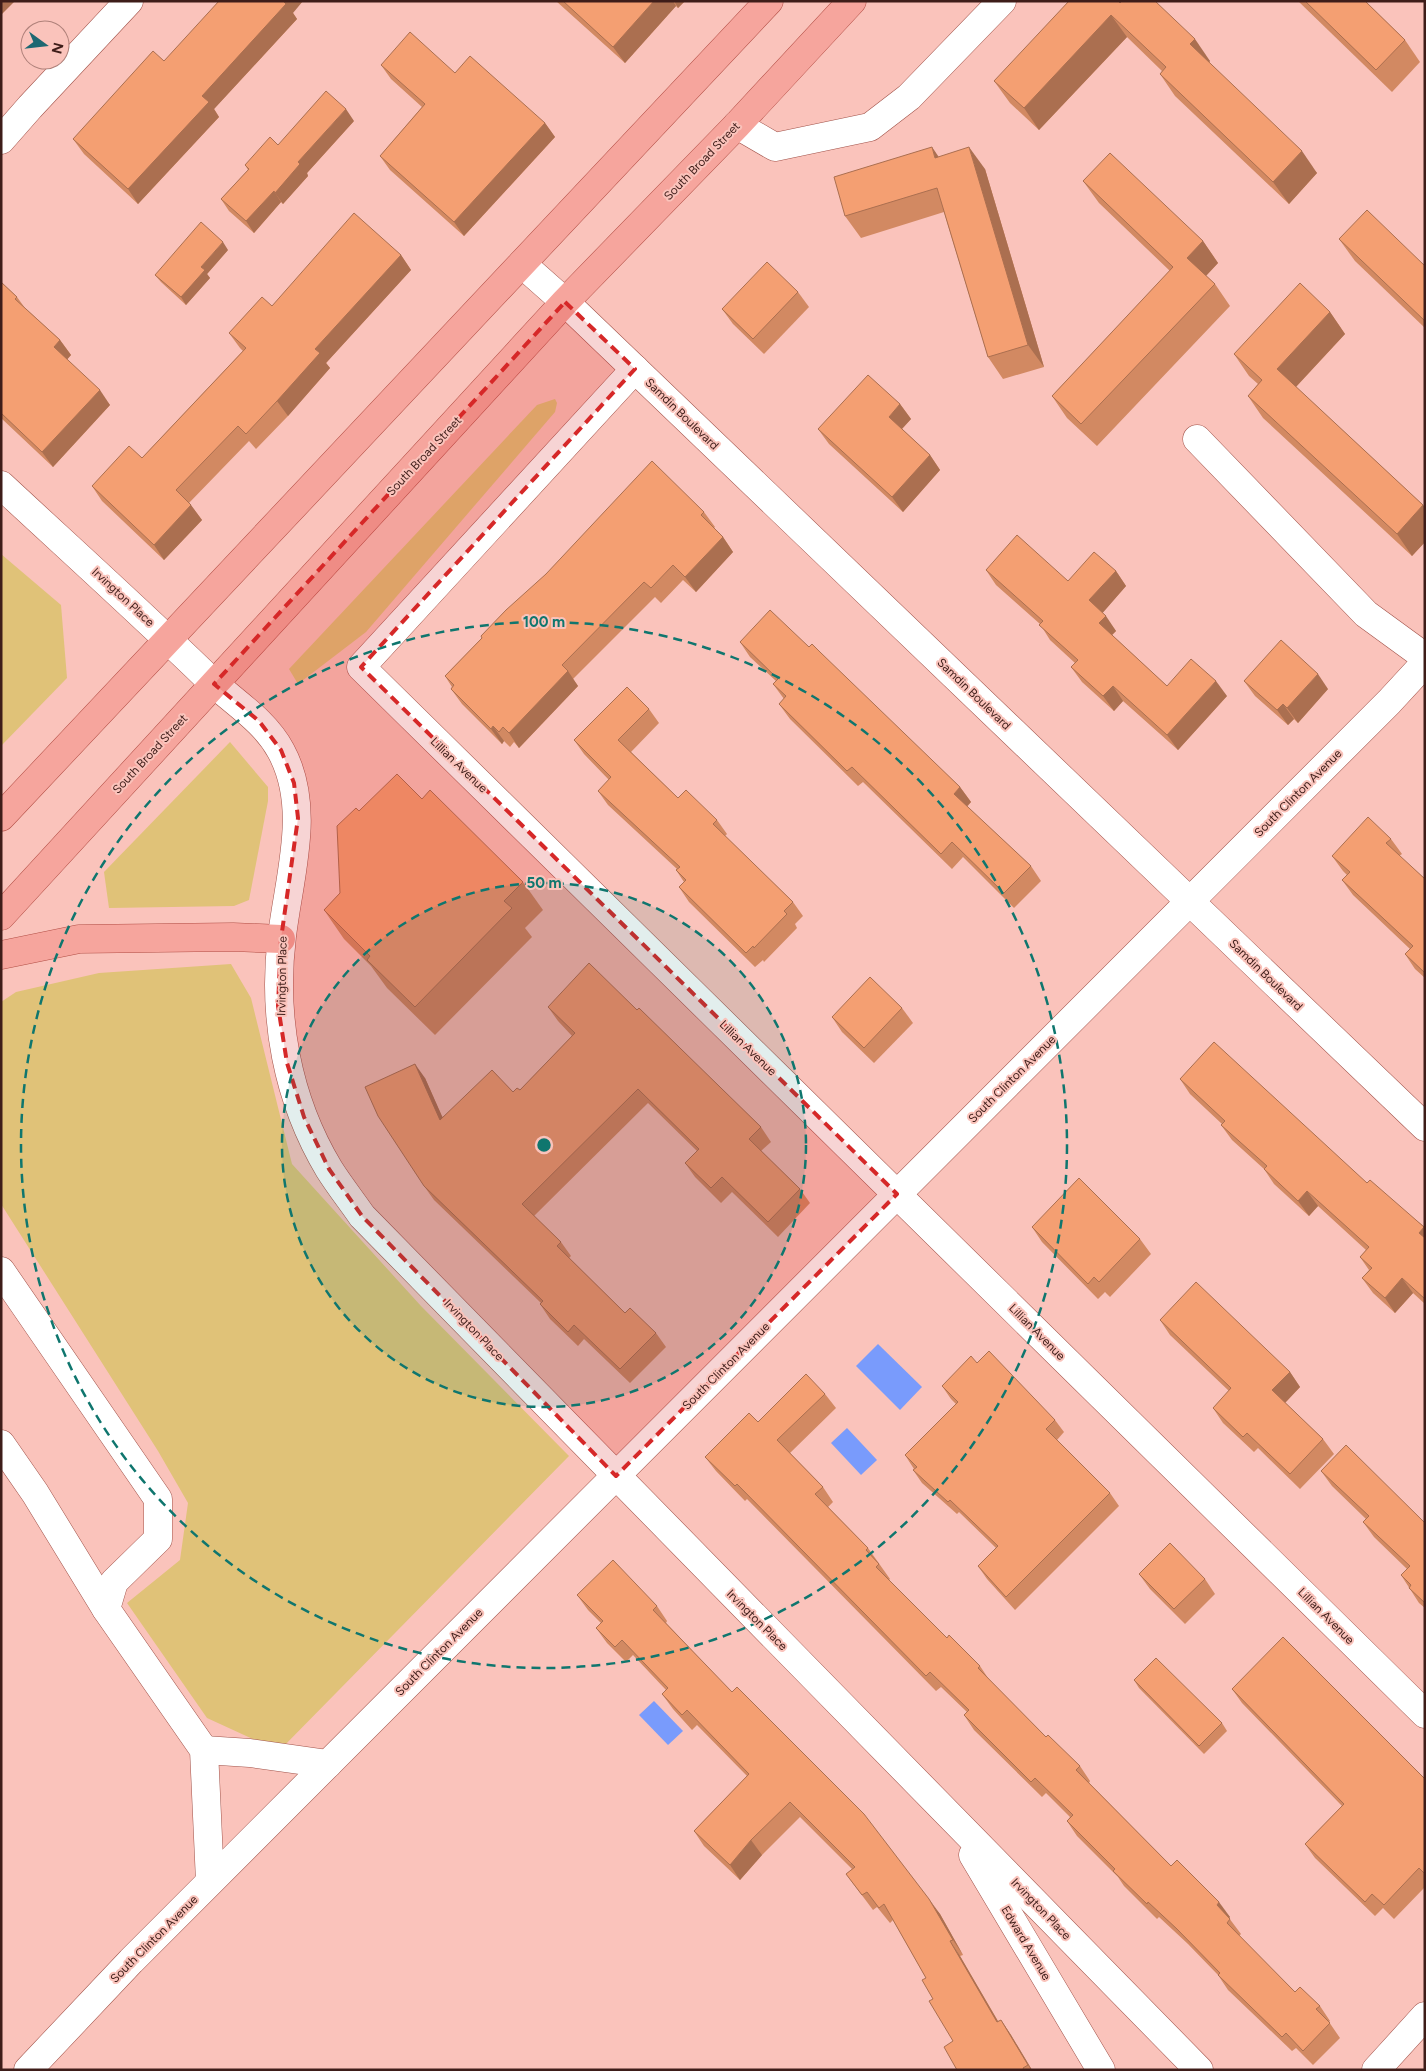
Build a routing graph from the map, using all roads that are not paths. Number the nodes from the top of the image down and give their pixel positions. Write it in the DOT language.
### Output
graph roads {
  1 [pos="129,1"];
  2 [pos="769,1"];
  3 [pos="852,1"];
  4 [pos="1002,1"];
  5 [pos="737,125"];
  6 [pos="1,140"];
  7 [pos="522,264"];
  8 [pos="566,302"];
  9 [pos="635,369"];
  10 [pos="1197,439"];
  11 [pos="1,485"];
  12 [pos="167,639"];
  13 [pos="1425,657"];
  14 [pos="1425,663"];
  15 [pos="214,684"];
  16 [pos="1,817"];
  17 [pos="1190,901"];
  18 [pos="1,916"];
  19 [pos="281,938"];
  20 [pos="1,955"];
  21 [pos="1425,1127"];
  22 [pos="897,1194"];
  23 [pos="1,1271"];
  24 [pos="1,1444"];
  25 [pos="616,1476"];
  26 [pos="106,1609"];
  27 [pos="1425,1714"];
  28 [pos="204,1750"];
  29 [pos="328,1764"];
  30 [pos="951,1817"];
  31 [pos="210,1882"];
  32 [pos="1425,2016"];
  33 [pos="28,2070"];
  34 [pos="1101,2070"];
  35 [pos="1199,2070"];
  36 [pos="1376,2070"];
  1 -- 6 [label="street"];
  2 -- 7 [label="main road"];
  3 -- 5 [label="main road, South Broad Street"];
  4 -- 5 [label="street"];
  5 -- 8 [label="main road, South Broad Street"];
  7 -- 8 [label="street, Samdin Boulevard"];
  7 -- 12 [label="main road"];
  8 -- 9 [label="street, Samdin Boulevard"];
  8 -- 15 [label="main road, South Broad Street"];
  9 -- 17 [label="street, Samdin Boulevard"];
  9 -- 22 [label="street, Lillian Avenue"];
  10 -- 13 [label="street"];
  11 -- 12 [label="street, Irvington Place"];
  12 -- 15 [label="street, Irvington Place"];
  12 -- 16 [label="main road"];
  14 -- 17 [label="street, South Clinton Avenue"];
  15 -- 18 [label="main road, South Broad Street"];
  15 -- 19 [label="street, Irvington Place"];
  17 -- 21 [label="street, Samdin Boulevard"];
  17 -- 22 [label="street, South Clinton Avenue"];
  19 -- 20 [label="main road"];
  19 -- 25 [label="street, Irvington Place"];
  22 -- 25 [label="street, South Clinton Avenue"];
  22 -- 27 [label="street, Lillian Avenue"];
  23 -- 26 [label="street"];
  24 -- 26 [label="street"];
  25 -- 29 [label="street, South Clinton Avenue"];
  25 -- 30 [label="street, Irvington Place"];
  26 -- 28 [label="street"];
  28 -- 29 [label="street"];
  28 -- 31 [label="street"];
  29 -- 31 [label="street, South Clinton Avenue"];
  30 -- 34 [label="street, Edward Avenue"];
  30 -- 35 [label="street, Irvington Place"];
  31 -- 33 [label="street, South Clinton Avenue"];
  32 -- 36 [label="street"];
}
